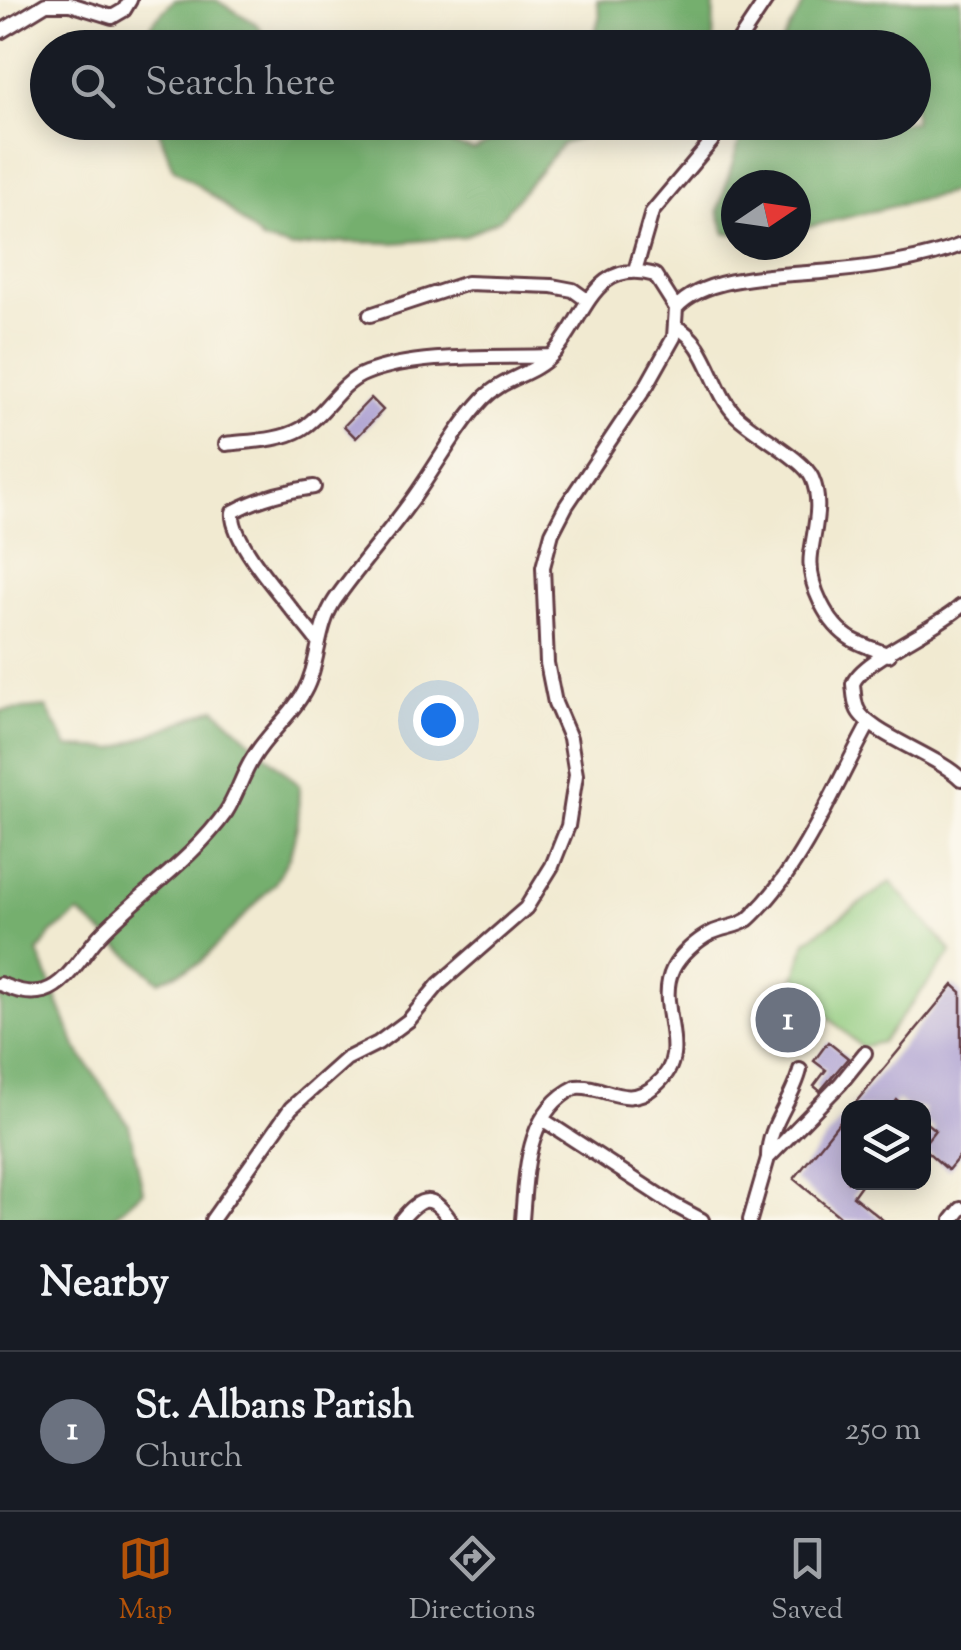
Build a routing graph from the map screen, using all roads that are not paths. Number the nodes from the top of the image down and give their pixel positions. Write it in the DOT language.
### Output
graph roads {
  1 [pos="130,0"];
  2 [pos="766,0"];
  3 [pos="746,30"];
  4 [pos="0,32"];
  5 [pos="712,140"];
  6 [pos="961,245"];
  7 [pos="635,271"];
  8 [pos="586,300"];
  9 [pos="676,308"];
  10 [pos="370,316"];
  11 [pos="676,327"];
  12 [pos="551,356"];
  13 [pos="226,444"];
  14 [pos="314,488"];
  15 [pos="961,606"];
  16 [pos="318,642"];
  17 [pos="889,655"];
  18 [pos="869,724"];
  19 [pos="961,780"];
  20 [pos="0,984"];
  21 [pos="865,1053"];
  22 [pos="800,1070"];
  23 [pos="542,1119"];
  24 [pos="768,1158"];
  25 [pos="961,1209"];
  26 [pos="212,1220"];
  27 [pos="402,1220"];
  28 [pos="450,1220"];
  29 [pos="522,1220"];
  30 [pos="702,1220"];
  31 [pos="750,1220"];
  32 [pos="952,1220"];
  1 -- 4 [label="street"];
  2 -- 3 [label="street"];
  5 -- 7 [label="street"];
  6 -- 9 [label="street"];
  7 -- 8 [label="street"];
  7 -- 9 [label="street"];
  8 -- 10 [label="street"];
  8 -- 12 [label="street"];
  9 -- 11 [label="street"];
  11 -- 17 [label="street"];
  11 -- 26 [label="street"];
  12 -- 13 [label="street"];
  12 -- 16 [label="street"];
  14 -- 16 [label="street"];
  15 -- 17 [label="street"];
  16 -- 20 [label="street"];
  17 -- 18 [label="street"];
  18 -- 19 [label="street"];
  18 -- 23 [label="street"];
  21 -- 24 [label="street"];
  22 -- 24 [label="street"];
  23 -- 29 [label="street"];
  23 -- 30 [label="street"];
  24 -- 31 [label="street"];
  25 -- 32 [label="street"];
  27 -- 28 [label="street"];
}
